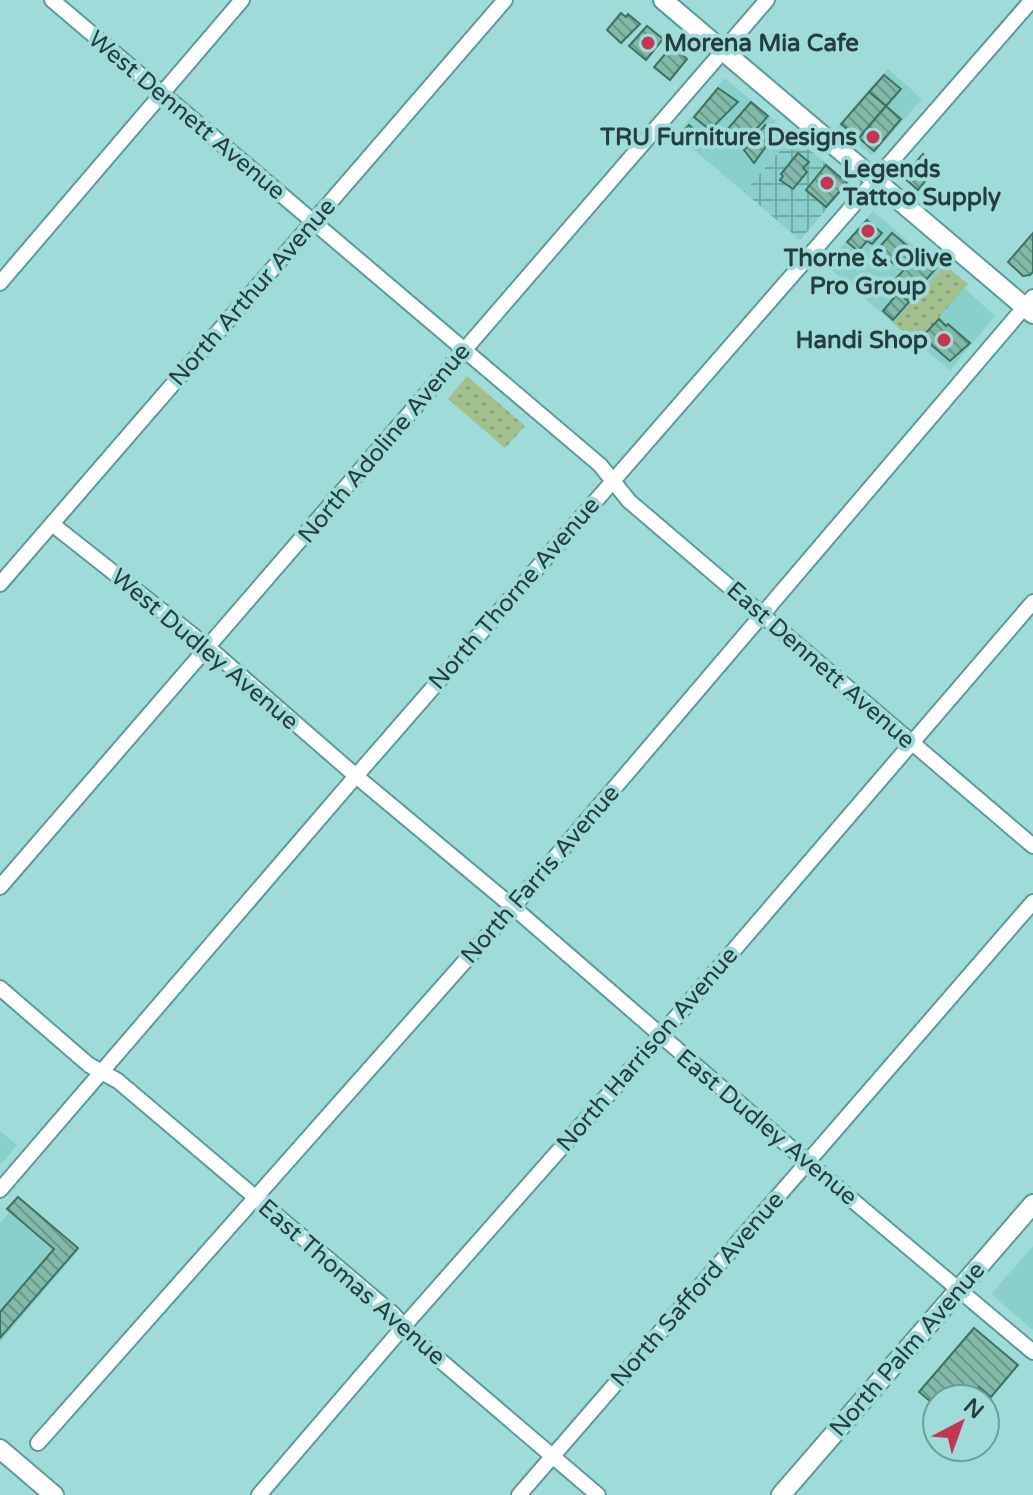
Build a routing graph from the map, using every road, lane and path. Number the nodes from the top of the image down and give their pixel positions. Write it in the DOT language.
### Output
graph roads {
  1 [pos="52,0"];
  2 [pos="242,0"];
  3 [pos="505,0"];
  4 [pos="663,0"];
  5 [pos="767,0"];
  6 [pos="1032,0"];
  7 [pos="723,51"];
  8 [pos="162,93"];
  9 [pos="874,179"];
  10 [pos="313,222"];
  11 [pos="0,283"];
  12 [pos="1030,306"];
  13 [pos="464,349"];
  14 [pos="612,480"];
  15 [pos="52,524"];
  16 [pos="0,584"];
  17 [pos="1033,602"];
  18 [pos="761,614"];
  19 [pos="209,648"];
  20 [pos="911,743"];
  21 [pos="356,776"];
  22 [pos="1033,846"];
  23 [pos="0,887"];
  24 [pos="1033,902"];
  25 [pos="513,907"];
  26 [pos="0,988"];
  27 [pos="660,1036"];
  28 [pos="103,1072"];
  29 [pos="807,1162"];
  30 [pos="0,1190"];
  31 [pos="256,1197"];
  32 [pos="1033,1204"];
  33 [pos="958,1289"];
  34 [pos="404,1326"];
  35 [pos="1033,1352"];
  36 [pos="38,1443"];
  37 [pos="0,1449"];
  38 [pos="553,1457"];
  39 [pos="54,1495"];
  40 [pos="259,1495"];
  41 [pos="519,1495"];
  42 [pos="598,1495"];
  43 [pos="781,1495"];
  1 -- 8 [label="street, West Dennett Avenue"];
  2 -- 8 [label="street"];
  3 -- 10 [label="street, North Arthur Avenue"];
  4 -- 7 [label="main road"];
  5 -- 7 [label="street, North Adoline Avenue"];
  6 -- 9 [label="street, North Thorne Avenue"];
  7 -- 9 [label="main road"];
  7 -- 13 [label="street, North Adoline Avenue"];
  8 -- 10 [label="street, West Dennett Avenue"];
  8 -- 11 [label="street"];
  9 -- 12 [label="main road"];
  9 -- 14 [label="street, North Thorne Avenue"];
  10 -- 13 [label="street, West Dennett Avenue"];
  10 -- 15 [label="street, North Arthur Avenue"];
  12 -- 18 [label="street, North Farris Avenue"];
  13 -- 14 [label="street, West Dennett Avenue"];
  13 -- 19 [label="street, North Adoline Avenue"];
  14 -- 18 [label="street, East Dennett Avenue"];
  14 -- 21 [label="street, North Thorne Avenue"];
  15 -- 16 [label="street, North Arthur Avenue"];
  15 -- 19 [label="street, West Dudley Avenue"];
  17 -- 20 [label="street, North Harrison Avenue"];
  18 -- 20 [label="street, East Dennett Avenue"];
  18 -- 25 [label="street, North Farris Avenue"];
  19 -- 21 [label="street, West Dudley Avenue"];
  19 -- 23 [label="street, North Adoline Avenue"];
  20 -- 22 [label="street, East Dennett Avenue"];
  20 -- 27 [label="street, North Harrison Avenue"];
  21 -- 25 [label="street, East Dudley Avenue"];
  21 -- 28 [label="street, North Thorne Avenue"];
  24 -- 29 [label="street, North Safford Avenue"];
  25 -- 27 [label="street, East Dudley Avenue"];
  25 -- 31 [label="street, North Farris Avenue"];
  26 -- 28 [label="street, East Thomas Avenue"];
  27 -- 29 [label="street, East Dudley Avenue"];
  27 -- 34 [label="street, North Harrison Avenue"];
  28 -- 30 [label="street, North Thorne Avenue"];
  28 -- 31 [label="street, East Thomas Avenue"];
  29 -- 33 [label="street, East Dudley Avenue"];
  29 -- 38 [label="street, North Safford Avenue"];
  31 -- 34 [label="street, East Thomas Avenue"];
  31 -- 36 [label="street, North Farris Avenue"];
  32 -- 33 [label="main road, North Palm Avenue"];
  33 -- 35 [label="street, East Dudley Avenue"];
  33 -- 43 [label="main road, North Palm Avenue"];
  34 -- 38 [label="street, East Thomas Avenue"];
  34 -- 40 [label="street, North Harrison Avenue"];
  37 -- 39 [label="main road"];
  38 -- 41 [label="street, North Safford Avenue"];
  38 -- 42 [label="street, East Thomas Avenue"];
}
